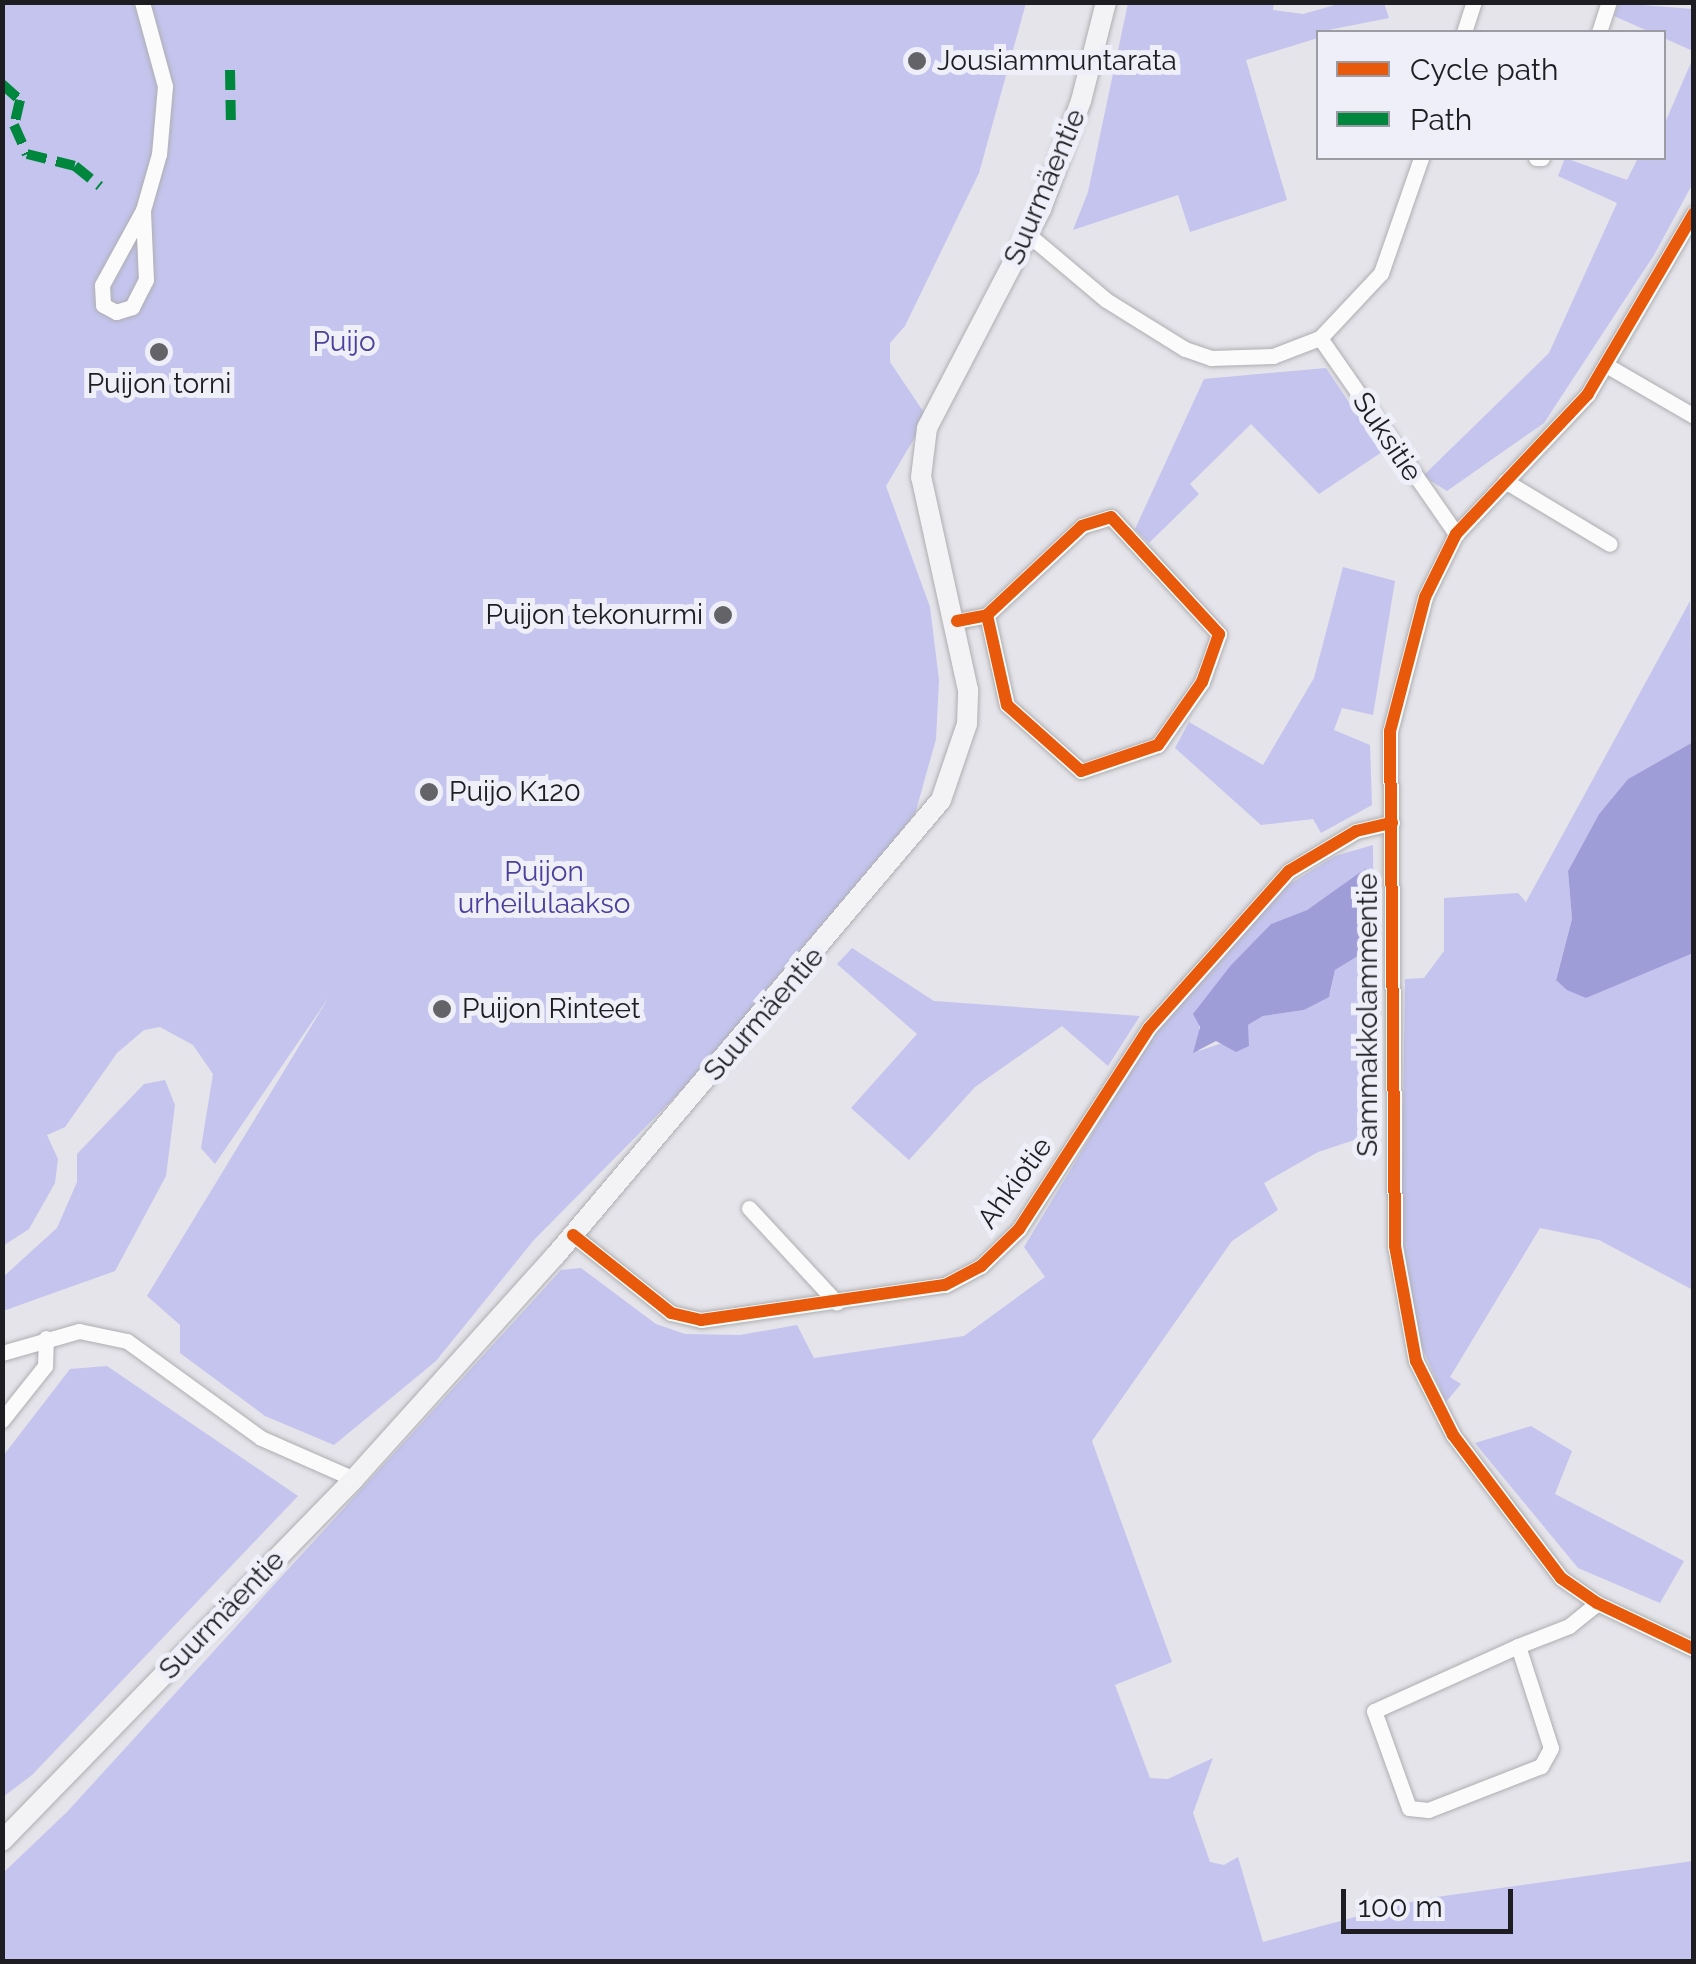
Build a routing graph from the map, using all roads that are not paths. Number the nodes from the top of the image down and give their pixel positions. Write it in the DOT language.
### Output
graph roads {
  1 [pos="142,2"];
  2 [pos="1106,2"];
  3 [pos="1474,2"];
  4 [pos="1610,2"];
  5 [pos="1465,30"];
  6 [pos="1600,30"];
  7 [pos="1420,160"];
  8 [pos="142,210"];
  9 [pos="1691,221"];
  10 [pos="1030,236"];
  11 [pos="1320,338"];
  12 [pos="1606,365"];
  13 [pos="1694,416"];
  14 [pos="1505,481"];
  15 [pos="1456,534"];
  16 [pos="1610,544"];
  17 [pos="987,615"];
  18 [pos="957,621"];
  19 [pos="1392,823"];
  20 [pos="749,1208"];
  21 [pos="573,1235"];
  22 [pos="836,1303"];
  23 [pos="46,1338"];
  24 [pos="2,1354"];
  25 [pos="2,1420"];
  26 [pos="354,1479"];
  27 [pos="1597,1603"];
  28 [pos="1518,1646"];
  29 [pos="1694,1649"];
  30 [pos="2,1842"];
  1 -- 8 [label="street"];
  2 -- 10 [label="main road, Suurmäentie"];
  3 -- 5 [label="street"];
  4 -- 6 [label="street"];
  7 -- 11 [label="street"];
  8 -- 8 [label="street"];
  9 -- 12 [label="street, Sammakkolammentie"];
  10 -- 11 [label="street"];
  10 -- 18 [label="main road, Suurmäentie"];
  11 -- 15 [label="street, Suksitie"];
  12 -- 13 [label="street"];
  12 -- 14 [label="street, Sammakkolammentie"];
  14 -- 15 [label="street, Sammakkolammentie"];
  14 -- 16 [label="street"];
  15 -- 19 [label="street, Sammakkolammentie"];
  17 -- 17 [label="street"];
  17 -- 18 [label="street"];
  18 -- 21 [label="main road, Suurmäentie"];
  19 -- 22 [label="street, Ahkiotie"];
  19 -- 27 [label="street, Sammakkolammentie"];
  20 -- 22 [label="street"];
  21 -- 22 [label="street, Ahkiotie"];
  21 -- 26 [label="main road, Suurmäentie"];
  23 -- 24 [label="street"];
  23 -- 25 [label="street"];
  23 -- 26 [label="street"];
  26 -- 30 [label="main road, Suurmäentie"];
  27 -- 28 [label="street"];
  27 -- 29 [label="street, Sammakkolammentie"];
  28 -- 28 [label="street"];
}
